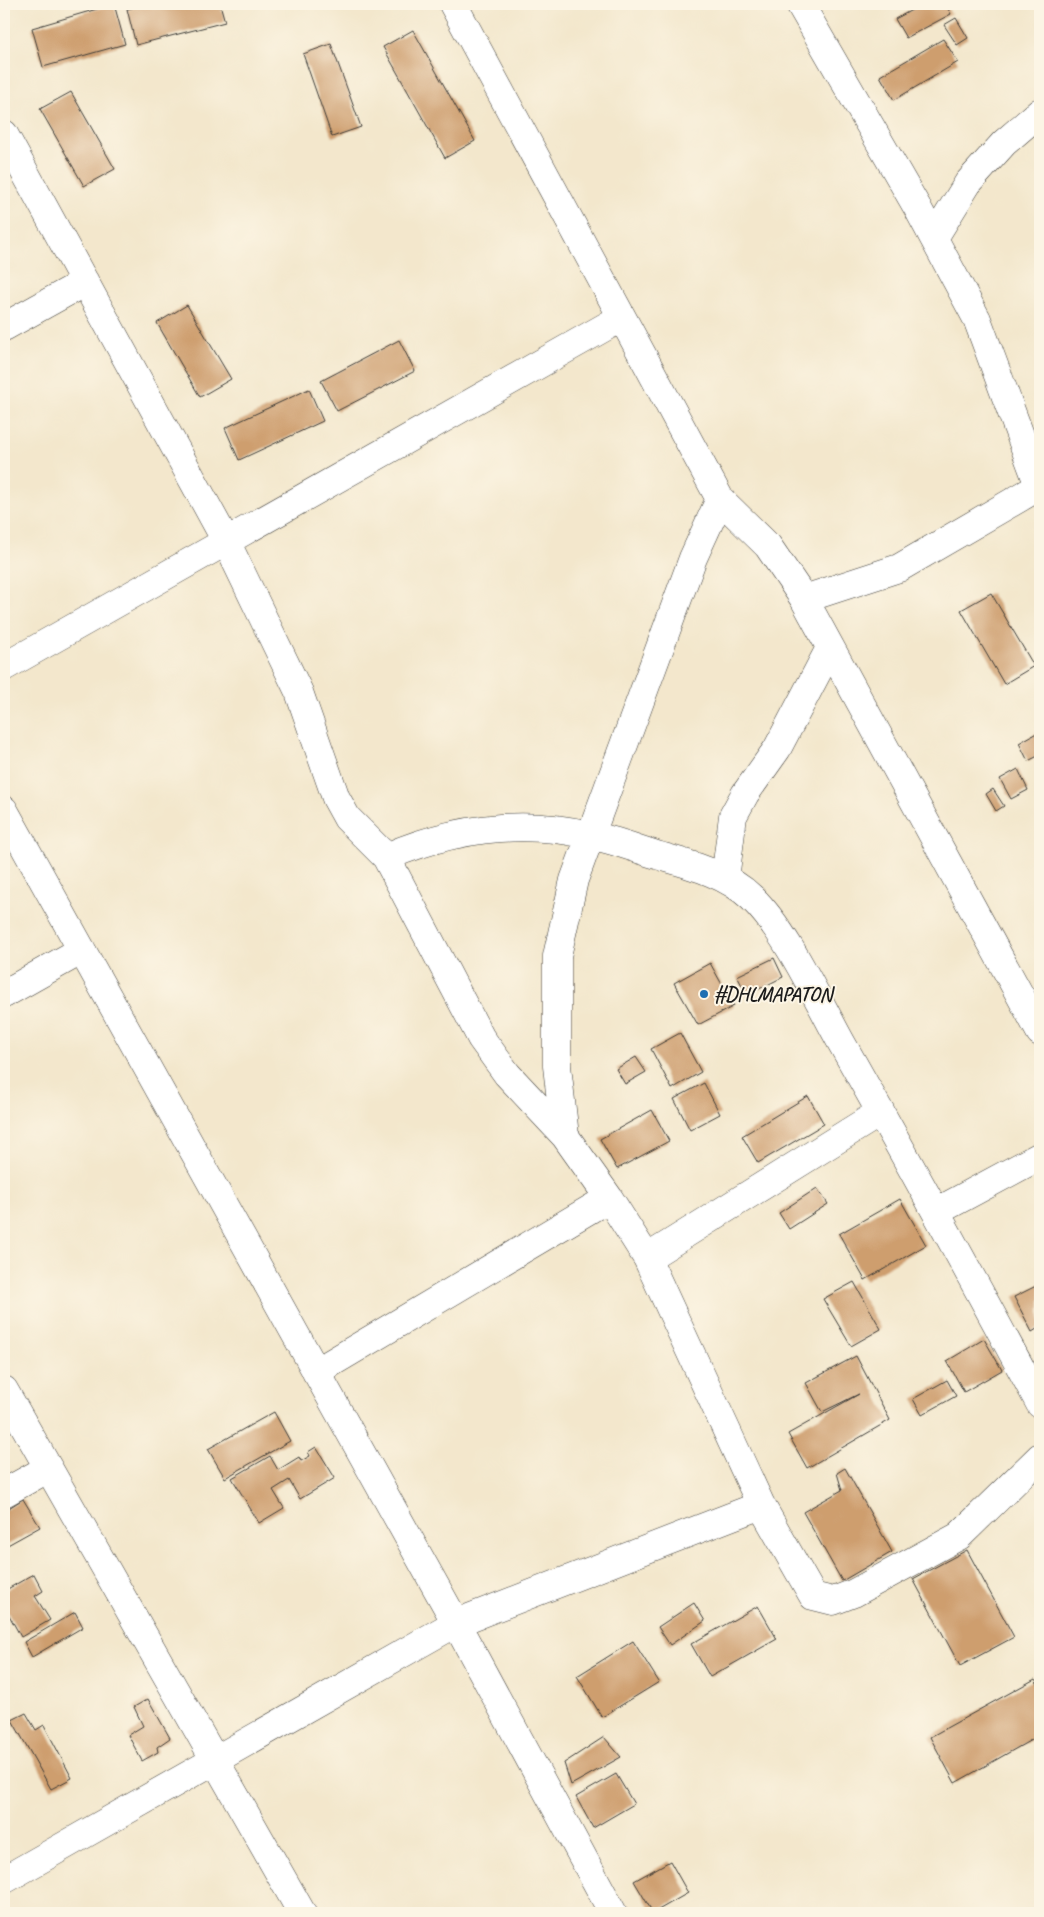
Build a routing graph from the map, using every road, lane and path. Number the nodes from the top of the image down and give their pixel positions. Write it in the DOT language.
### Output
graph roads {
  1 [pos="453,4"];
  2 [pos="800,4"];
  3 [pos="1040,112"];
  4 [pos="4,134"];
  5 [pos="934,238"];
  6 [pos="85,282"];
  7 [pos="622,318"];
  8 [pos="4,327"];
  9 [pos="1040,486"];
  10 [pos="720,499"];
  11 [pos="226,541"];
  12 [pos="804,599"];
  13 [pos="830,648"];
  14 [pos="4,667"];
  15 [pos="4,810"];
  16 [pos="590,835"];
  17 [pos="386,857"];
  18 [pos="726,878"];
  19 [pos="82,950"];
  20 [pos="4,994"];
  21 [pos="1040,1032"];
  22 [pos="881,1112"];
  23 [pos="565,1136"];
  24 [pos="1040,1156"];
  25 [pos="609,1198"];
  26 [pos="936,1212"];
  27 [pos="647,1258"];
  28 [pos="316,1372"];
  29 [pos="4,1390"];
  30 [pos="1040,1404"];
  31 [pos="1040,1456"];
  32 [pos="47,1469"];
  33 [pos="4,1493"];
  34 [pos="761,1505"];
  35 [pos="456,1623"];
  36 [pos="214,1760"];
  37 [pos="4,1880"];
  38 [pos="302,1913"];
  39 [pos="613,1913"];
  1 -- 7 [label="street"];
  2 -- 5 [label="street"];
  3 -- 5 [label="street"];
  4 -- 6 [label="street"];
  5 -- 9 [label="street"];
  6 -- 8 [label="street"];
  6 -- 11 [label="street"];
  7 -- 10 [label="street"];
  7 -- 11 [label="street"];
  9 -- 12 [label="street"];
  10 -- 12 [label="street"];
  10 -- 16 [label="street"];
  11 -- 14 [label="street"];
  11 -- 17 [label="street"];
  12 -- 13 [label="street"];
  13 -- 18 [label="street"];
  13 -- 21 [label="street"];
  15 -- 19 [label="street"];
  16 -- 17 [label="street"];
  16 -- 18 [label="street"];
  16 -- 23 [label="street"];
  17 -- 23 [label="street"];
  18 -- 22 [label="street"];
  19 -- 20 [label="street"];
  19 -- 28 [label="street"];
  22 -- 26 [label="street"];
  22 -- 27 [label="street"];
  23 -- 25 [label="street"];
  24 -- 26 [label="street"];
  25 -- 27 [label="street"];
  25 -- 28 [label="street"];
  26 -- 30 [label="street"];
  27 -- 34 [label="street"];
  28 -- 35 [label="street"];
  29 -- 32 [label="street"];
  31 -- 34 [label="street"];
  32 -- 33 [label="street"];
  32 -- 36 [label="street"];
  34 -- 35 [label="street"];
  35 -- 36 [label="street"];
  35 -- 39 [label="street"];
  36 -- 37 [label="street"];
  36 -- 38 [label="street"];
}
